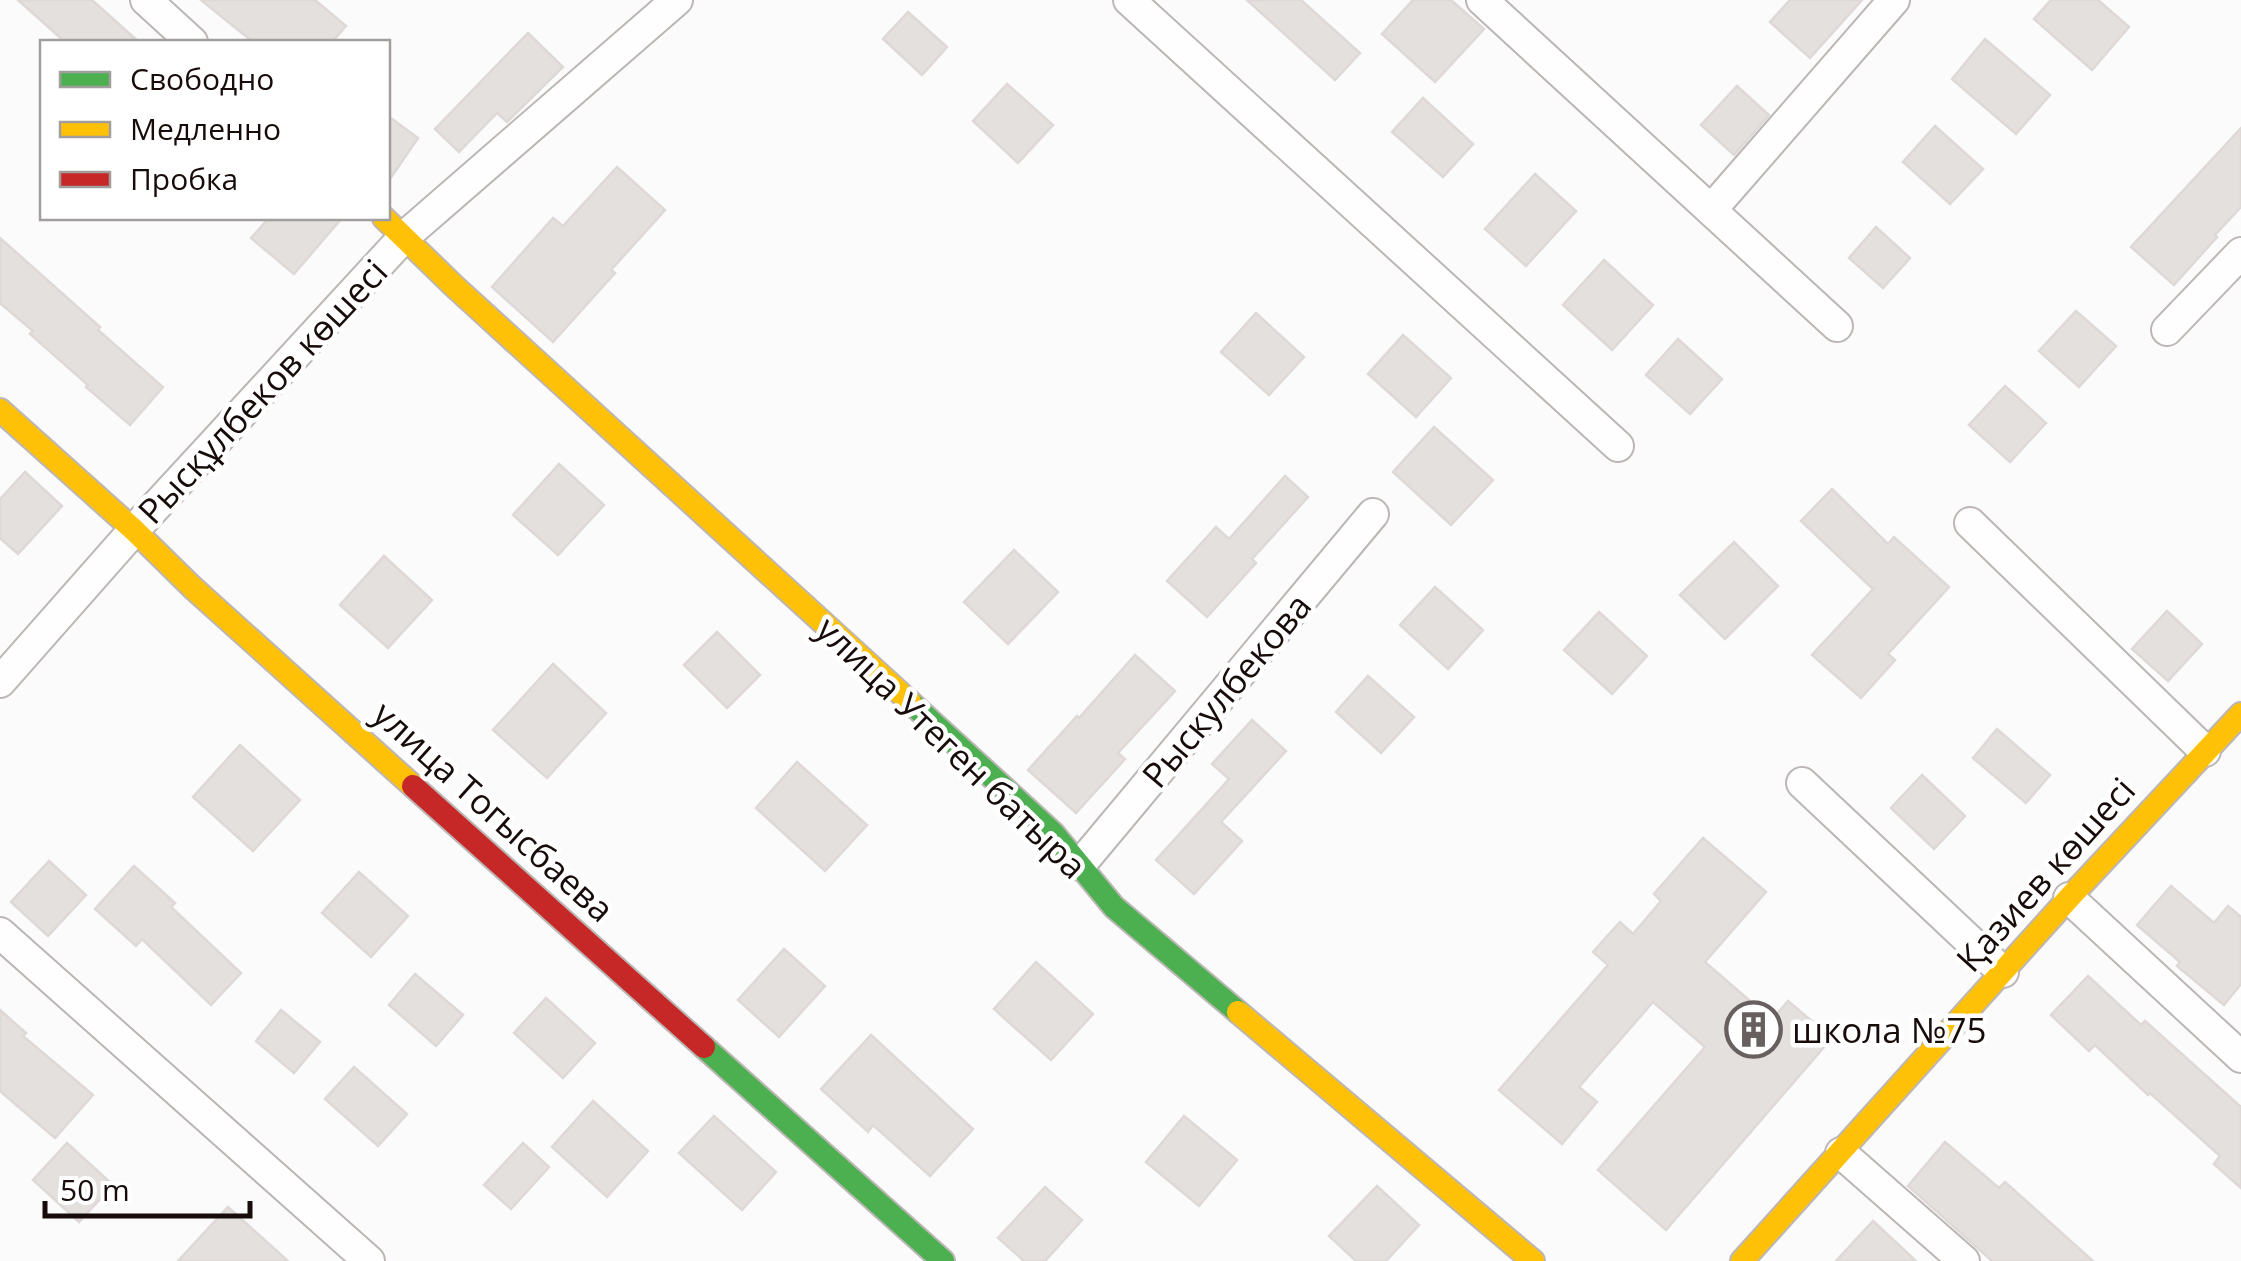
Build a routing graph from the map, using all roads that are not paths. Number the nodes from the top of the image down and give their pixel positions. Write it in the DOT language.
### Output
graph roads {
  1 [pos="146,0"];
  2 [pos="677,0"];
  3 [pos="1129,0"];
  4 [pos="1482,0"];
  5 [pos="1894,0"];
  6 [pos="190,40"];
  7 [pos="1711,210"];
  8 [pos="394,227"];
  9 [pos="2241,253"];
  10 [pos="1837,326"];
  11 [pos="2167,330"];
  12 [pos="0,410"];
  13 [pos="1618,446"];
  14 [pos="1373,514"];
  15 [pos="1970,524"];
  16 [pos="134,530"];
  17 [pos="0,682"];
  18 [pos="2241,714"];
  19 [pos="2205,751"];
  20 [pos="1802,783"];
  21 [pos="1080,865"];
  22 [pos="2069,898"];
  23 [pos="0,932"];
  24 [pos="2003,972"];
  25 [pos="2241,1057"];
  26 [pos="1841,1153"];
  27 [pos="369,1261"];
  28 [pos="943,1261"];
  29 [pos="1533,1261"];
  30 [pos="1742,1261"];
  31 [pos="1964,1261"];
  1 -- 6 [label="street"];
  2 -- 8 [label="street, Рысқұлбеков көшесі"];
  3 -- 13 [label="street"];
  4 -- 7 [label="street"];
  5 -- 7 [label="street"];
  7 -- 10 [label="street"];
  8 -- 16 [label="street, Рысқұлбеков көшесі"];
  8 -- 21 [label="street, улица Утеген батыра"];
  9 -- 11 [label="street"];
  12 -- 16 [label="street, улица Тогысбаева"];
  14 -- 21 [label="street, Рыскулбекова"];
  15 -- 19 [label="street"];
  16 -- 17 [label="street, Рысқұлбеков көшесі"];
  16 -- 28 [label="street, улица Тогысбаева"];
  18 -- 19 [label="street, Қазиев көшесі"];
  19 -- 22 [label="street, Қазиев көшесі"];
  20 -- 24 [label="street"];
  21 -- 29 [label="street, улица Утеген батыра"];
  22 -- 24 [label="street, Қазиев көшесі"];
  22 -- 25 [label="street"];
  23 -- 27 [label="street"];
  24 -- 26 [label="street, Қазиев көшесі"];
  26 -- 30 [label="street, Қазиев көшесі"];
  26 -- 31 [label="street"];
}
